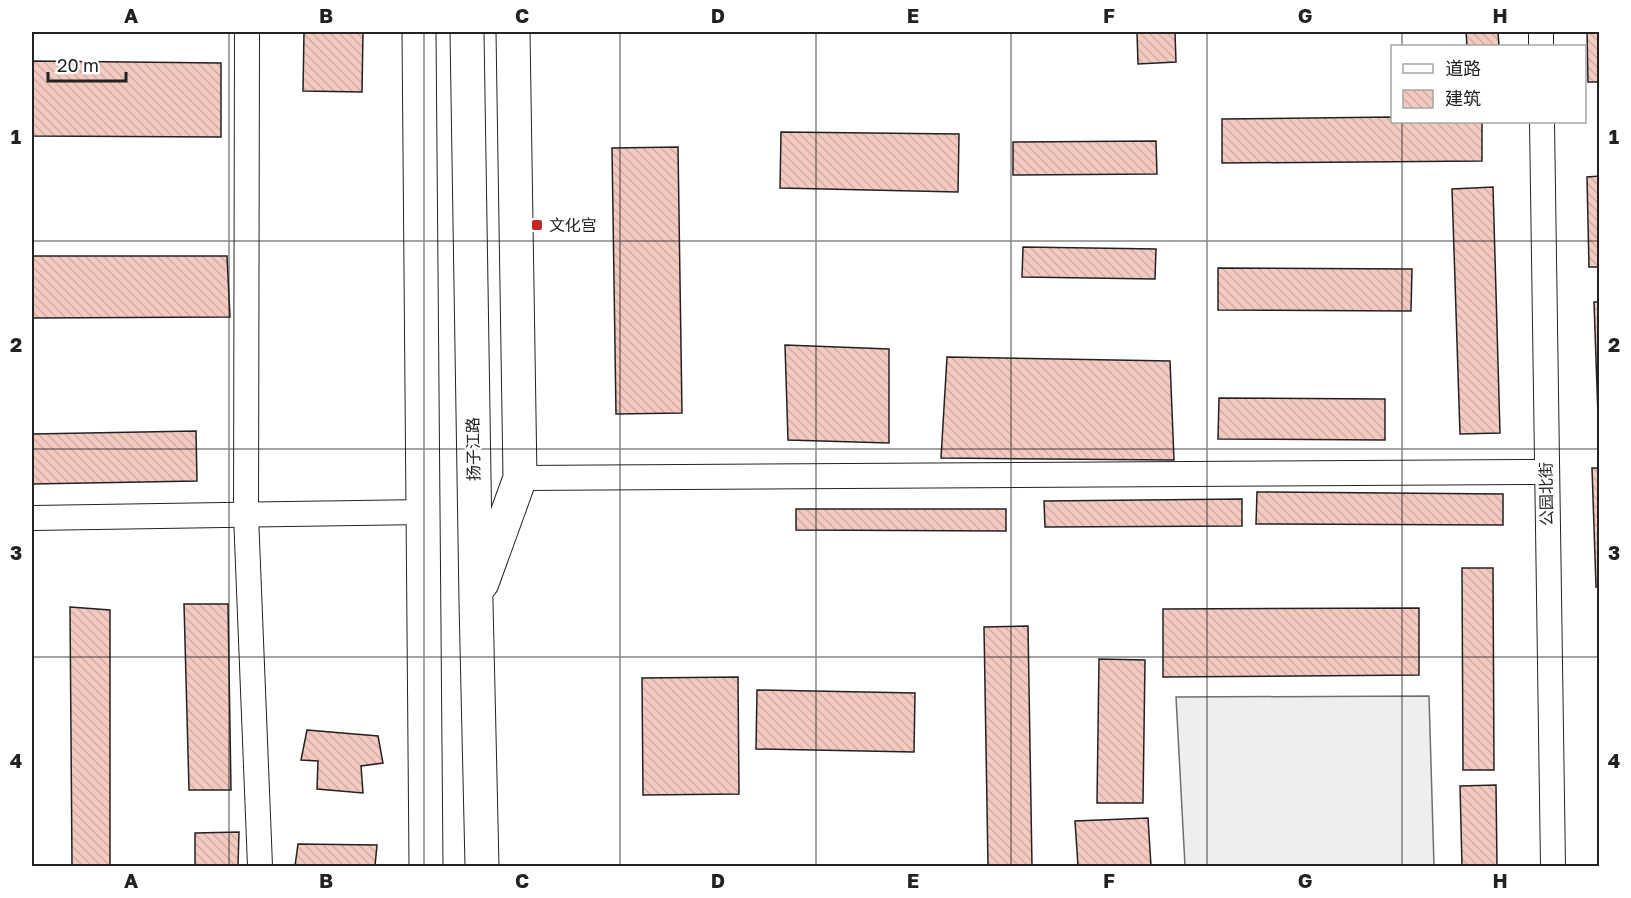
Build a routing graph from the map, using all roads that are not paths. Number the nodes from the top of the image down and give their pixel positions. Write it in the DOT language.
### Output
graph roads {
  1 [pos="247,32"];
  2 [pos="419,32"];
  3 [pos="467,32"];
  4 [pos="513,32"];
  5 [pos="1542,123"];
  6 [pos="1545,472"];
  7 [pos="520,478"];
  8 [pos="425,512"];
  9 [pos="246,515"];
  10 [pos="32,518"];
  11 [pos="476,602"];
  12 [pos="260,867"];
  13 [pos="426,867"];
  14 [pos="482,867"];
  15 [pos="1553,867"];
  1 -- 9 [label="street"];
  2 -- 8 [label="main road"];
  3 -- 11 [label="main road, 扬子江路"];
  4 -- 7 [label="main road"];
  5 -- 6 [label="street, 公园北街"];
  6 -- 7 [label="street"];
  6 -- 15 [label="street, 公园北街"];
  7 -- 11 [label="main road"];
  8 -- 9 [label="street"];
  8 -- 13 [label="main road"];
  9 -- 10 [label="street"];
  9 -- 12 [label="street"];
  11 -- 14 [label="main road, 扬子江路"];
}
